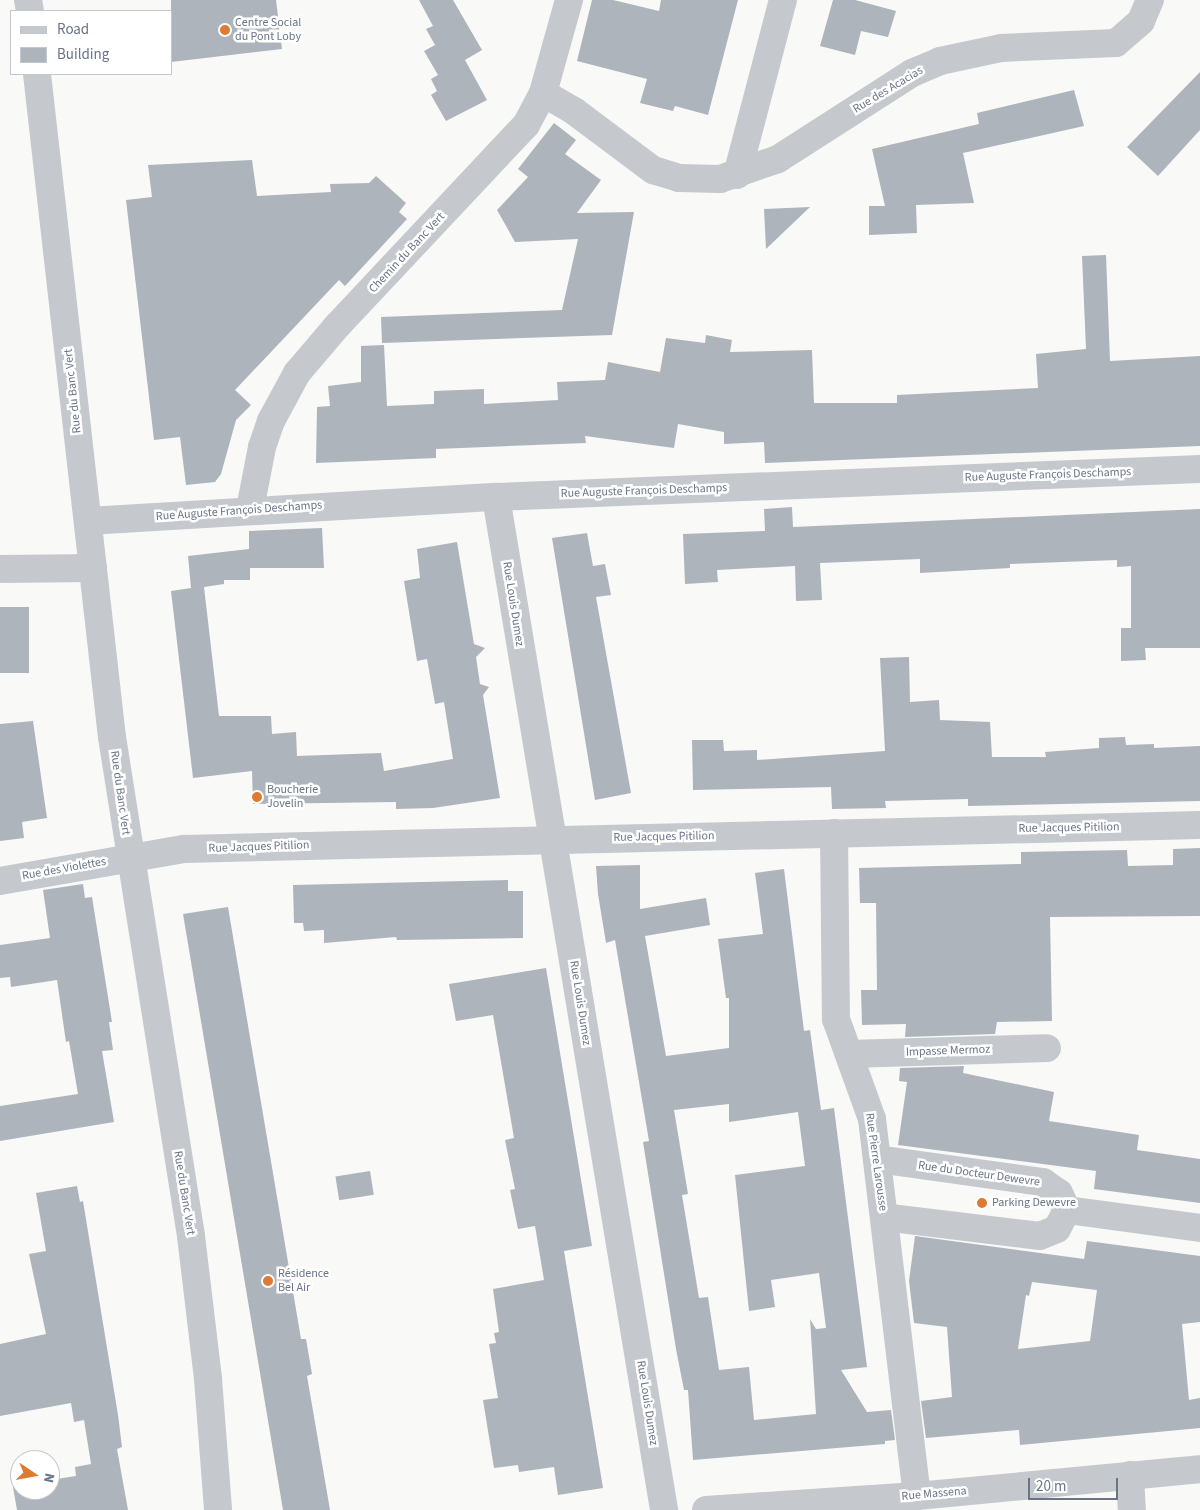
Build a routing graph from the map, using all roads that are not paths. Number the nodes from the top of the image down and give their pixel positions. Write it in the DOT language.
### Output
graph roads {
  1 [pos="569,0"];
  2 [pos="783,0"];
  3 [pos="1150,0"];
  4 [pos="37,75"];
  5 [pos="543,93"];
  6 [pos="737,174"];
  7 [pos="1200,469"];
  8 [pos="496,497"];
  9 [pos="250,509"];
  10 [pos="88,521"];
  11 [pos="0,568"];
  12 [pos="93,568"];
  13 [pos="1200,825"];
  14 [pos="834,833"];
  15 [pos="552,840"];
  16 [pos="129,858"];
  17 [pos="0,881"];
  18 [pos="1047,1048"];
  19 [pos="848,1054"];
  20 [pos="877,1159"];
  21 [pos="1067,1210"];
  22 [pos="884,1217"];
  23 [pos="1200,1228"];
  24 [pos="1200,1469"];
  25 [pos="1130,1476"];
  26 [pos="916,1496"];
  27 [pos="218,1510"];
  28 [pos="664,1510"];
  29 [pos="706,1510"];
  30 [pos="1132,1510"];
  1 -- 5 [label="street, Chemin du Banc Vert"];
  2 -- 6 [label="street"];
  3 -- 6 [label="street, Rue des Acacias"];
  4 -- 10 [label="street, Rue du Banc Vert"];
  5 -- 6 [label="street, Rue des Acacias"];
  5 -- 9 [label="street, Chemin du Banc Vert"];
  7 -- 8 [label="street, Rue Auguste François Deschamps"];
  8 -- 9 [label="street, Rue Auguste François Deschamps"];
  8 -- 15 [label="street, Rue Louis Dumez"];
  9 -- 10 [label="street, Rue Auguste François Deschamps"];
  10 -- 12 [label="street, Rue du Banc Vert"];
  11 -- 12 [label="street"];
  12 -- 16 [label="street, Rue du Banc Vert"];
  13 -- 14 [label="street, Rue Jacques Pitilion"];
  14 -- 15 [label="street, Rue Jacques Pitilion"];
  14 -- 19 [label="street, Rue Pierre Larousse"];
  15 -- 16 [label="street, Rue Jacques Pitilion"];
  15 -- 28 [label="street, Rue Louis Dumez"];
  16 -- 17 [label="street, Rue des Violettes"];
  16 -- 27 [label="street, Rue du Banc Vert"];
  18 -- 19 [label="street, Impasse Mermoz"];
  19 -- 20 [label="street, Rue Pierre Larousse"];
  20 -- 21 [label="street, Rue du Docteur Dewevre"];
  20 -- 22 [label="street, Rue Pierre Larousse"];
  21 -- 22 [label="street"];
  21 -- 23 [label="street"];
  22 -- 26 [label="street, Rue Pierre Larousse"];
  24 -- 25 [label="street, Rue Massena"];
  25 -- 26 [label="street, Rue Massena"];
  25 -- 30 [label="street"];
  26 -- 29 [label="street, Rue Massena"];
}
